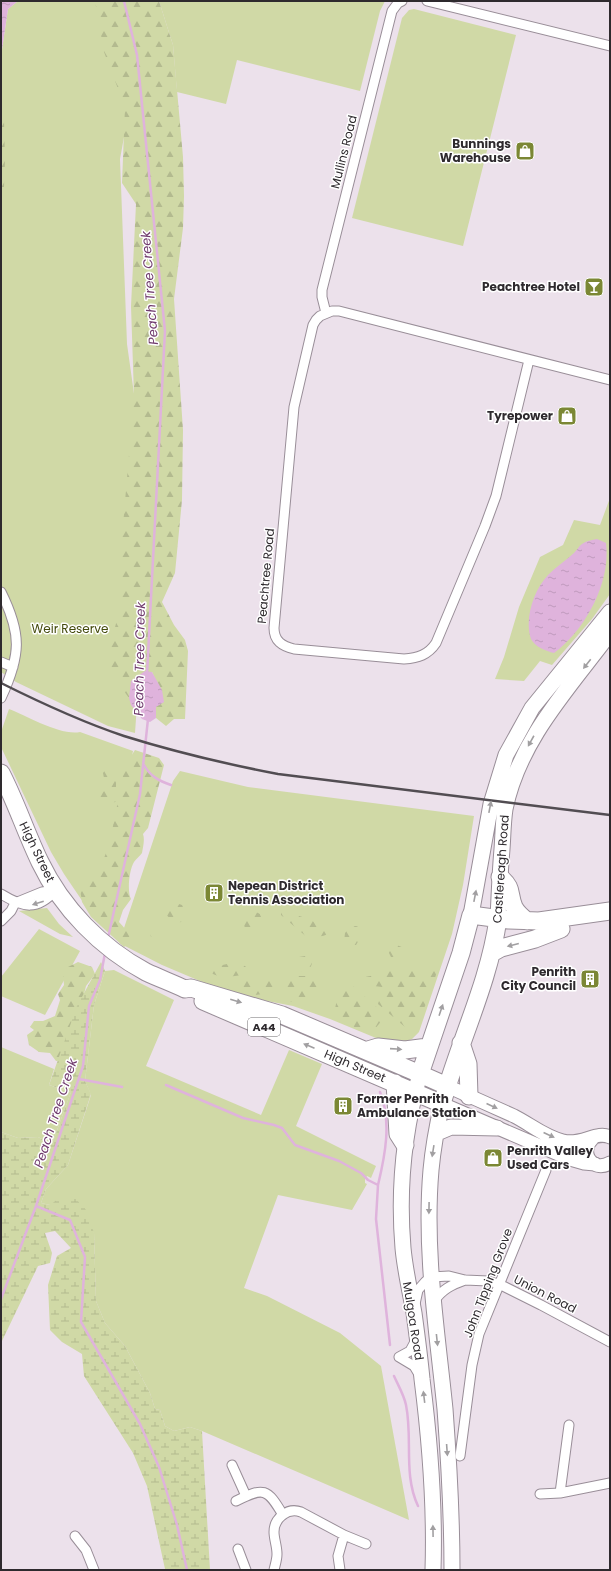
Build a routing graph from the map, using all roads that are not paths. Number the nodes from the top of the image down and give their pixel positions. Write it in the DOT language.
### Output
graph roads {
  1 [pos="402,1"];
  2 [pos="427,1"];
  3 [pos="610,46"];
  4 [pos="326,313"];
  5 [pos="529,360"];
  6 [pos="610,380"];
  7 [pos="1,592"];
  8 [pos="610,612"];
  9 [pos="610,633"];
  10 [pos="1,662"];
  11 [pos="14,667"];
  12 [pos="1,698"];
  13 [pos="1,773"];
  14 [pos="500,877"];
  15 [pos="56,890"];
  16 [pos="1,894"];
  17 [pos="15,903"];
  18 [pos="610,911"];
  19 [pos="610,919"];
  20 [pos="1,921"];
  21 [pos="527,921"];
  22 [pos="469,924"];
  23 [pos="497,924"];
  24 [pos="561,929"];
  25 [pos="492,953"];
  26 [pos="185,989"];
  27 [pos="462,1043"];
  28 [pos="428,1046"];
  29 [pos="364,1051"];
  30 [pos="420,1074"];
  31 [pos="395,1083"];
  32 [pos="447,1086"];
  33 [pos="415,1092"];
  34 [pos="469,1096"];
  35 [pos="442,1104"];
  36 [pos="497,1128"];
  37 [pos="436,1133"];
  38 [pos="610,1137"];
  39 [pos="593,1138"];
  40 [pos="405,1145"];
  41 [pos="604,1166"];
  42 [pos="546,1170"];
  43 [pos="431,1277"];
  44 [pos="465,1280"];
  45 [pos="499,1284"];
  46 [pos="433,1301"];
  47 [pos="414,1314"];
  48 [pos="610,1342"];
  49 [pos="569,1425"];
  50 [pos="460,1456"];
  51 [pos="232,1465"];
  52 [pos="610,1483"];
  53 [pos="560,1493"];
  54 [pos="540,1494"];
  55 [pos="246,1496"];
  56 [pos="236,1501"];
  57 [pos="283,1515"];
  58 [pos="344,1535"];
  59 [pos="75,1536"];
  60 [pos="366,1544"];
  61 [pos="238,1549"];
  62 [pos="94,1570"];
  63 [pos="246,1570"];
  64 [pos="274,1570"];
  65 [pos="340,1570"];
  66 [pos="433,1570"];
  67 [pos="452,1570"];
  1 -- 4 [label="street, Mullins Road"];
  2 -- 3 [label="street"];
  4 -- 5 [label="street"];
  4 -- 5 [label="street, Peachtree Road"];
  5 -- 6 [label="street"];
  7 -- 11 [label="street"];
  22 -- 8 [label="main road, Castlereagh Road, one-way"];
  9 -- 14 [label="main road, Castlereagh Road, one-way"];
  10 -- 11 [label="street"];
  11 -- 12 [label="street"];
  13 -- 15 [label="highway, High Street / A44"];
  14 -- 21 [label="highway"];
  14 -- 23 [label="main road, Castlereagh Road"];
  15 -- 17 [label="street"];
  15 -- 26 [label="highway, High Street / A44"];
  16 -- 17 [label="street"];
  17 -- 20 [label="street"];
  18 -- 21 [label="highway"];
  19 -- 24 [label="highway"];
  21 -- 23 [label="highway"];
  22 -- 23 [label="highway"];
  28 -- 22 [label="highway, Castlereagh Road, one-way"];
  23 -- 24 [label="highway"];
  23 -- 25 [label="highway, Castlereagh Road"];
  24 -- 25 [label="highway, one-way"];
  25 -- 27 [label="highway, Castlereagh Road"];
  26 -- 29 [label="highway, High Street / A44, one-way"];
  31 -- 26 [label="highway, High Street / A44, one-way"];
  27 -- 32 [label="highway, Castlereagh Road"];
  27 -- 34 [label="highway"];
  29 -- 28 [label="highway, High Street, one-way"];
  28 -- 30 [label="highway, Castlereagh Road"];
  29 -- 30 [label="highway, High Street / A44"];
  30 -- 32 [label="highway, High Street"];
  30 -- 33 [label="main road, Mulgoa Road"];
  31 -- 33 [label="highway, High Street / A44"];
  31 -- 40 [label="highway"];
  32 -- 34 [label="main road, High Street"];
  32 -- 35 [label="highway, Castlereagh Road"];
  33 -- 35 [label="highway, High Street / A44"];
  33 -- 40 [label="main road, Mulgoa Road"];
  34 -- 39 [label="main road, High Street, one-way"];
  35 -- 36 [label="main road, High Street"];
  35 -- 37 [label="main road, Mulgoa Road"];
  36 -- 37 [label="main road"];
  36 -- 41 [label="main road, High Street"];
  37 -- 43 [label="main road, Mulgoa Road, one-way"];
  38 -- 39 [label="main road, High Street"];
  39 -- 41 [label="main road"];
  40 -- 47 [label="main road, Mulgoa Road"];
  42 -- 45 [label="street, John Tipping Grove"];
  43 -- 44 [label="street, Union Road"];
  43 -- 46 [label="main road, Mulgoa Road"];
  43 -- 47 [label="street"];
  44 -- 45 [label="street, Union Road"];
  44 -- 46 [label="street, Union Road"];
  45 -- 48 [label="street, Union Road"];
  45 -- 50 [label="street, John Tipping Grove"];
  46 -- 67 [label="main road, Mulgoa Road, one-way"];
  66 -- 47 [label="main road, Mulgoa Road, one-way"];
  49 -- 53 [label="street"];
  51 -- 55 [label="street"];
  52 -- 53 [label="street"];
  53 -- 54 [label="street"];
  55 -- 56 [label="street"];
  55 -- 57 [label="street"];
  57 -- 58 [label="street"];
  57 -- 64 [label="street"];
  58 -- 60 [label="street"];
  58 -- 65 [label="street"];
  59 -- 62 [label="street"];
  61 -- 63 [label="street"];
}
